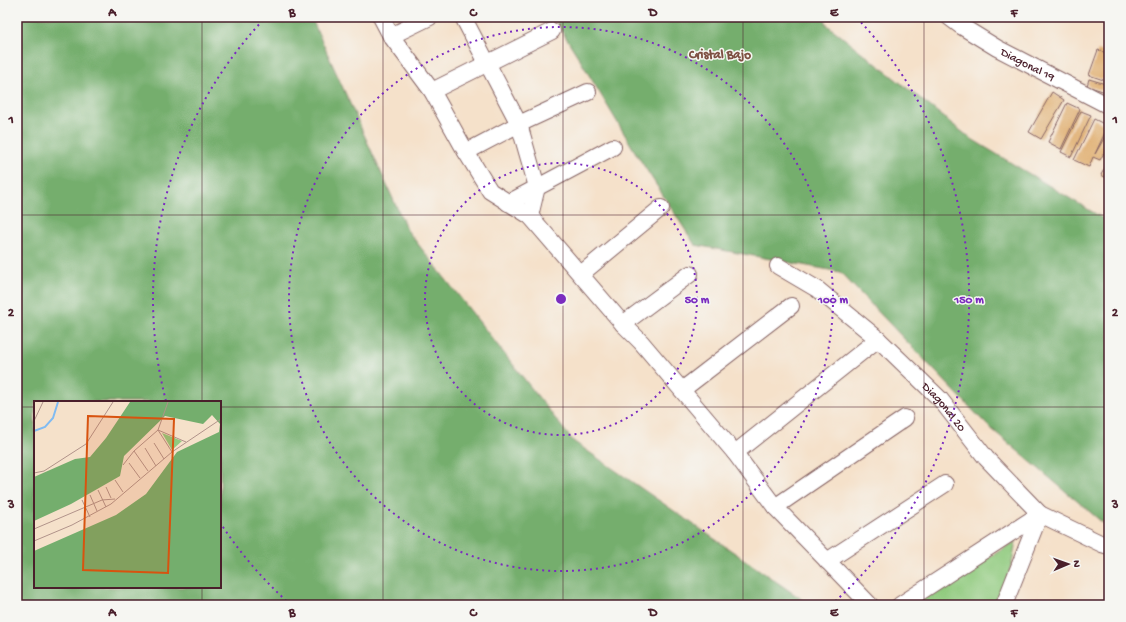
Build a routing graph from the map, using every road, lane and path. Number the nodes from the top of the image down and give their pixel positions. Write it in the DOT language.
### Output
graph roads {
  1 [pos="381,17"];
  2 [pos="430,17"];
  3 [pos="463,17"];
  4 [pos="949,17"];
  5 [pos="552,31"];
  6 [pos="391,36"];
  7 [pos="487,63"];
  8 [pos="432,90"];
  9 [pos="588,92"];
  10 [pos="1109,106"];
  11 [pos="519,124"];
  12 [pos="613,147"];
  13 [pos="466,152"];
  14 [pos="537,187"];
  15 [pos="508,203"];
  16 [pos="661,208"];
  17 [pos="530,216"];
  18 [pos="778,266"];
  19 [pos="581,274"];
  20 [pos="690,274"];
  21 [pos="791,306"];
  22 [pos="623,324"];
  23 [pos="878,339"];
  24 [pos="682,390"];
  25 [pos="905,418"];
  26 [pos="735,453"];
  27 [pos="945,484"];
  28 [pos="776,507"];
  29 [pos="1040,514"];
  30 [pos="1109,546"];
  31 [pos="827,561"];
  32 [pos="870,605"];
  33 [pos="900,605"];
  34 [pos="1004,605"];
  1 -- 6 [label="street"];
  2 -- 6 [label="street"];
  3 -- 7 [label="street"];
  4 -- 10 [label="street, Diagonal 19"];
  5 -- 7 [label="street"];
  6 -- 8 [label="street"];
  7 -- 8 [label="street"];
  7 -- 11 [label="street"];
  8 -- 13 [label="street"];
  9 -- 11 [label="street"];
  11 -- 13 [label="street"];
  11 -- 14 [label="street"];
  12 -- 14 [label="street"];
  13 -- 15 [label="street"];
  14 -- 15 [label="street"];
  14 -- 17 [label="street"];
  15 -- 17 [label="street"];
  16 -- 19 [label="street"];
  17 -- 19 [label="street"];
  18 -- 23 [label="street, Diagonal 20"];
  19 -- 22 [label="street"];
  20 -- 22 [label="street"];
  21 -- 24 [label="street"];
  22 -- 24 [label="street"];
  23 -- 26 [label="street"];
  23 -- 29 [label="street, Diagonal 20"];
  24 -- 26 [label="street"];
  25 -- 28 [label="street"];
  26 -- 28 [label="street"];
  27 -- 31 [label="street"];
  28 -- 31 [label="street"];
  29 -- 30 [label="street, Diagonal 20"];
  29 -- 33 [label="street"];
  29 -- 34 [label="street"];
  31 -- 32 [label="street"];
}
